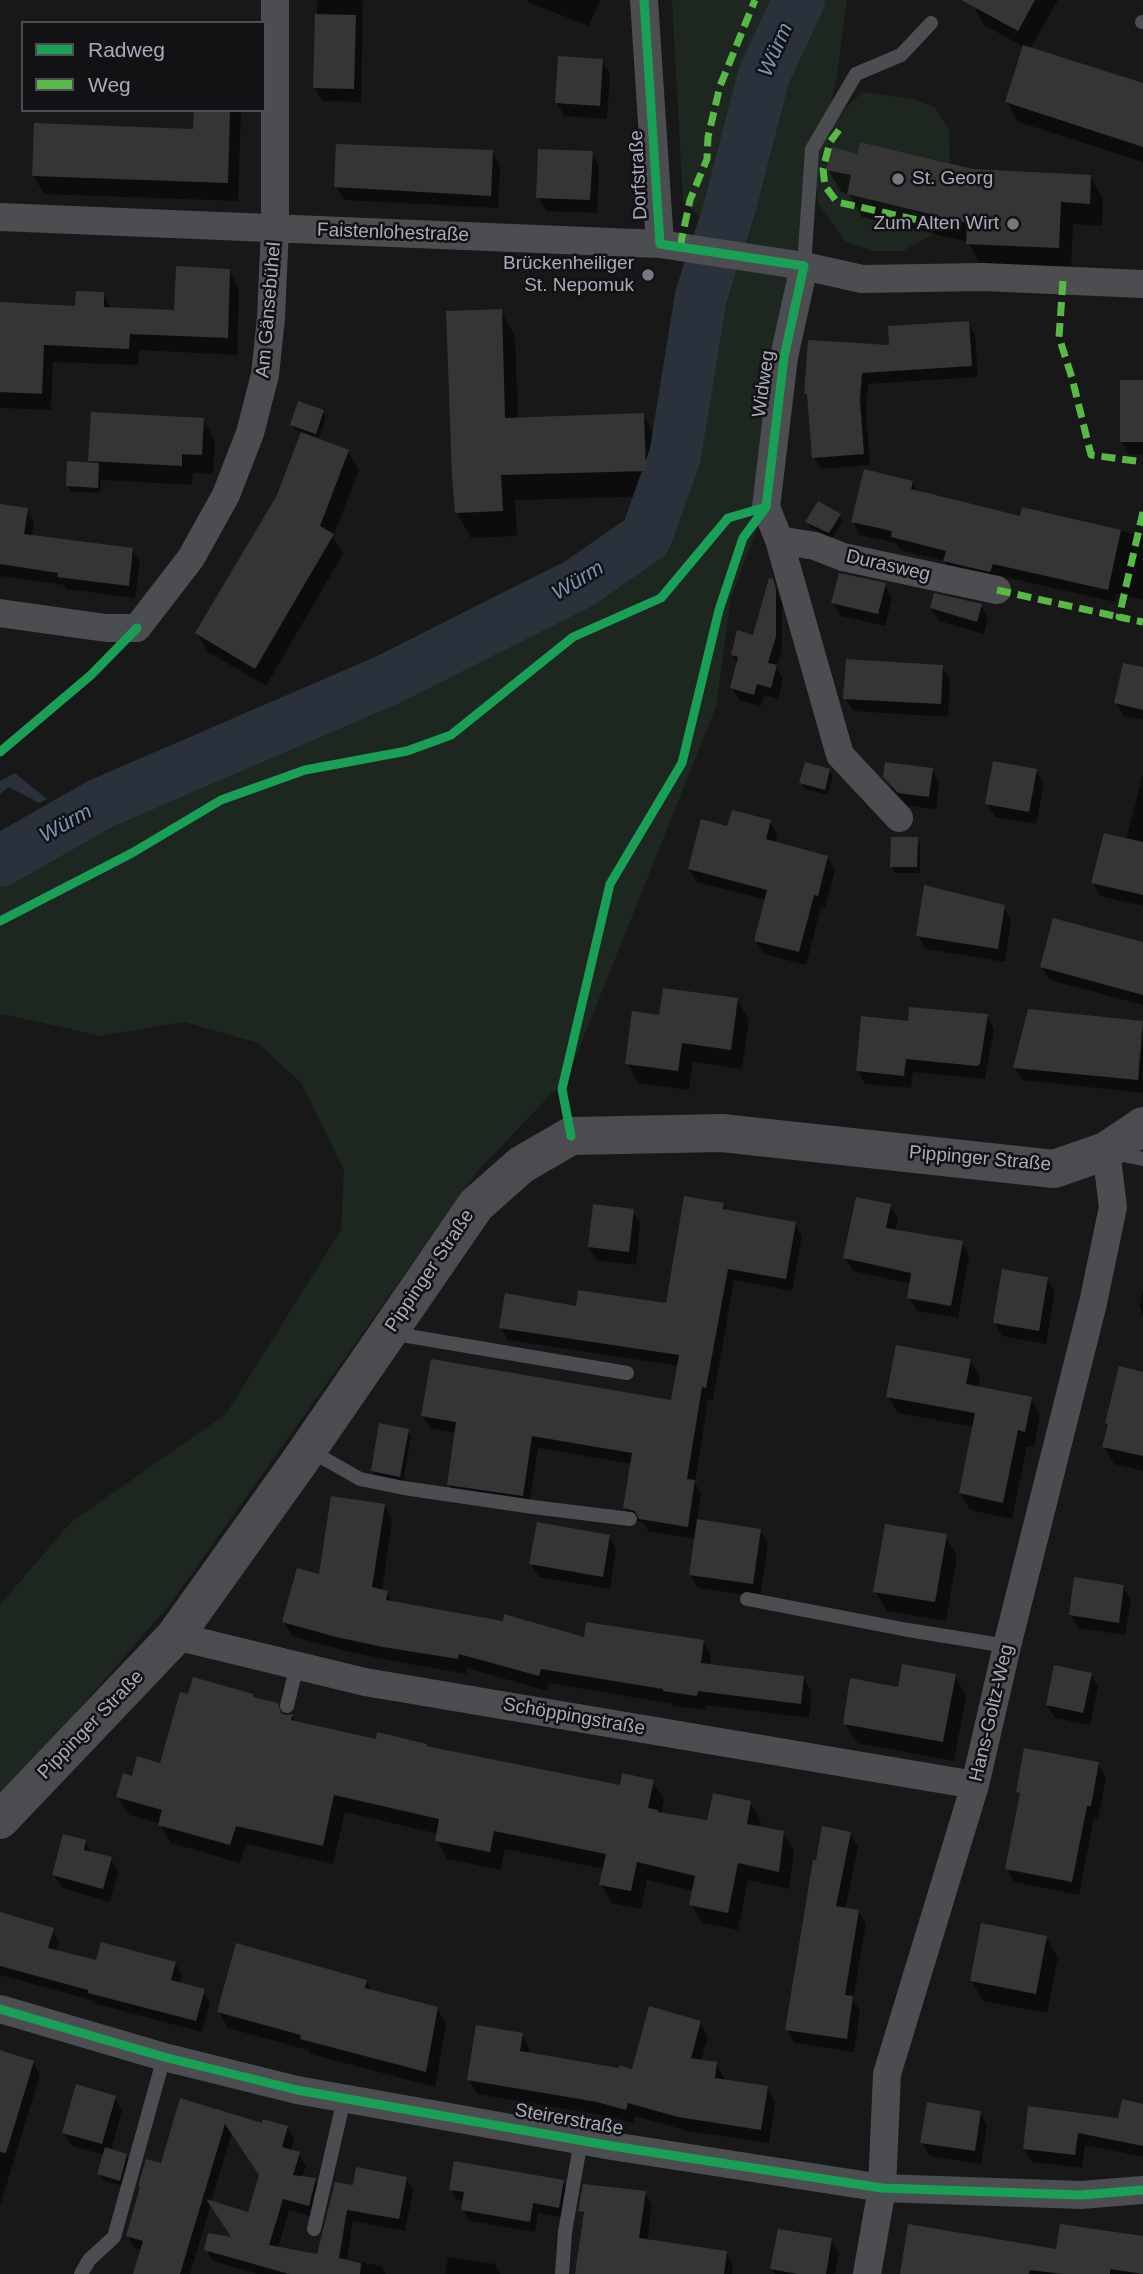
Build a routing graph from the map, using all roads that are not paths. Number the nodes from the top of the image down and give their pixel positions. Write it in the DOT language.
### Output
graph roads {
  1 [pos="275,0"];
  2 [pos="644,0"];
  3 [pos="931,23"];
  4 [pos="0,217"];
  5 [pos="275,228"];
  6 [pos="660,243"];
  7 [pos="804,266"];
  8 [pos="1143,284"];
  9 [pos="779,540"];
  10 [pos="998,590"];
  11 [pos="0,613"];
  12 [pos="899,818"];
  13 [pos="1143,1126"];
  14 [pos="1106,1151"];
  15 [pos="1143,1159"];
  16 [pos="388,1333"];
  17 [pos="627,1373"];
  18 [pos="307,1450"];
  19 [pos="630,1519"];
  20 [pos="747,1600"];
  21 [pos="175,1636"];
  22 [pos="1007,1646"];
  23 [pos="297,1665"];
  24 [pos="287,1706"];
  25 [pos="975,1786"];
  26 [pos="0,1820"];
  27 [pos="0,2009"];
  28 [pos="164,2057"];
  29 [pos="344,2099"];
  30 [pos="581,2140"];
  31 [pos="882,2188"];
  32 [pos="1143,2190"];
  33 [pos="314,2230"];
  34 [pos="81,2274"];
  35 [pos="562,2274"];
  36 [pos="867,2274"];
  1 -- 5 [label="street, Am Gänsebühel"];
  2 -- 6 [label="street, Dorfstraße"];
  3 -- 7 [label="lane"];
  4 -- 5 [label="street, Faistenlohestraße"];
  5 -- 6 [label="street, Faistenlohestraße"];
  5 -- 11 [label="street, Am Gänsebühel"];
  6 -- 7 [label="street, Dorfstraße"];
  7 -- 8 [label="street, Dorfstraße"];
  7 -- 9 [label="street, Widweg"];
  9 -- 10 [label="street, Durasweg"];
  9 -- 12 [label="street, Widweg"];
  13 -- 14 [label="main road, Pippinger Straße"];
  14 -- 15 [label="lane"];
  14 -- 16 [label="main road, Pippinger Straße"];
  14 -- 22 [label="street, Hans-Goltz-Weg"];
  16 -- 17 [label="lane"];
  16 -- 18 [label="main road, Pippinger Straße"];
  18 -- 19 [label="lane"];
  18 -- 21 [label="main road, Pippinger Straße"];
  20 -- 22 [label="lane"];
  21 -- 23 [label="street, Schöppingstraße"];
  21 -- 26 [label="main road, Pippinger Straße"];
  22 -- 25 [label="street, Hans-Goltz-Weg"];
  23 -- 24 [label="lane"];
  23 -- 25 [label="street, Schöppingstraße"];
  25 -- 31 [label="street, Hans-Goltz-Weg"];
  27 -- 28 [label="street, Steirerstraße"];
  28 -- 29 [label="street, Steirerstraße"];
  28 -- 34 [label="lane"];
  29 -- 30 [label="street, Steirerstraße"];
  29 -- 33 [label="lane"];
  30 -- 31 [label="street, Steirerstraße"];
  30 -- 35 [label="lane"];
  31 -- 32 [label="street, Steirerstraße"];
  31 -- 36 [label="street, Hans-Goltz-Weg"];
}
